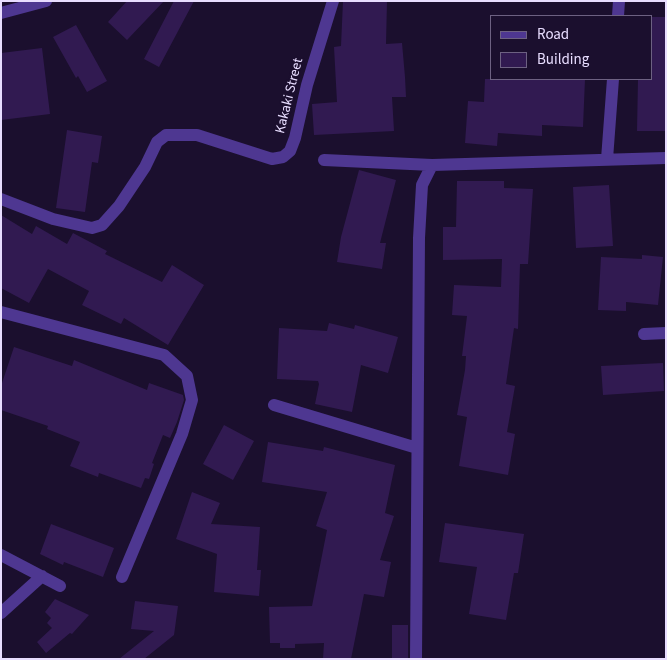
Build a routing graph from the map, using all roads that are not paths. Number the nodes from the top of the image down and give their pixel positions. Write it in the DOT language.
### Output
graph roads {
  1 [pos="46,1"];
  2 [pos="333,1"];
  3 [pos="619,1"];
  4 [pos="1,13"];
  5 [pos="618,15"];
  6 [pos="613,80"];
  7 [pos="666,158"];
  8 [pos="607,159"];
  9 [pos="324,160"];
  10 [pos="432,165"];
  11 [pos="1,199"];
  12 [pos="1,312"];
  13 [pos="666,333"];
  14 [pos="644,334"];
  15 [pos="274,406"];
  16 [pos="417,448"];
  17 [pos="1,555"];
  18 [pos="42,576"];
  19 [pos="122,577"];
  20 [pos="60,586"];
  21 [pos="1,614"];
  22 [pos="416,659"];
  1 -- 4 [label="street"];
  2 -- 11 [label="street, Kakaki Street"];
  3 -- 5 [label="street"];
  6 -- 8 [label="street"];
  7 -- 8 [label="street"];
  8 -- 10 [label="street"];
  9 -- 10 [label="street"];
  10 -- 16 [label="street"];
  12 -- 19 [label="street"];
  13 -- 14 [label="street"];
  15 -- 16 [label="street"];
  16 -- 22 [label="street"];
  17 -- 18 [label="street"];
  18 -- 20 [label="street"];
  18 -- 21 [label="street"];
}
